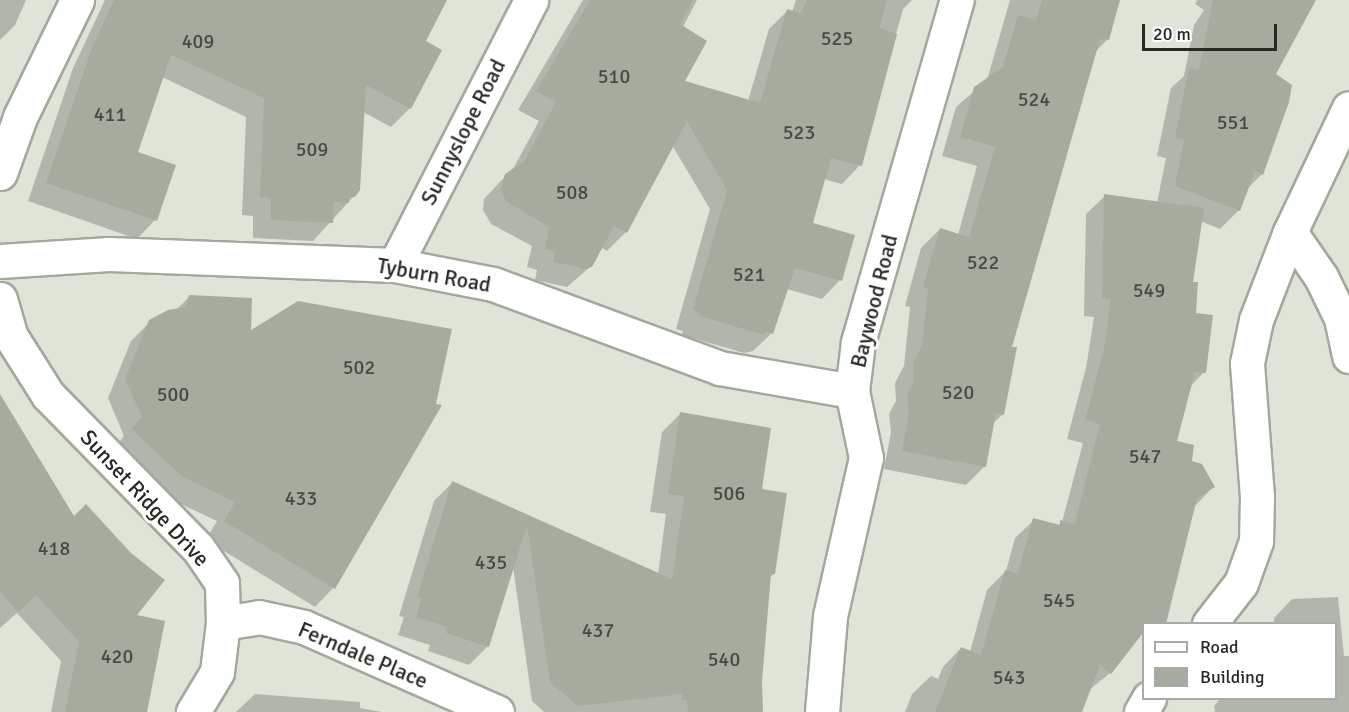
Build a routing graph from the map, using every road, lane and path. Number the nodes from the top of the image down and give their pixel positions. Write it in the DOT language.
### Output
graph roads {
  1 [pos="77,0"];
  2 [pos="531,0"];
  3 [pos="957,0"];
  4 [pos="1349,108"];
  5 [pos="0,173"];
  6 [pos="1290,232"];
  7 [pos="0,261"];
  8 [pos="395,265"];
  9 [pos="0,299"];
  10 [pos="1349,356"];
  11 [pos="852,391"];
  12 [pos="224,622"];
  13 [pos="1211,622"];
  14 [pos="193,712"];
  15 [pos="497,712"];
  16 [pos="822,712"];
  1 -- 5 [label="street"];
  2 -- 8 [label="street, Sunnyslope Road"];
  3 -- 11 [label="street, Baywood Road"];
  4 -- 6 [label="street"];
  6 -- 10 [label="street"];
  6 -- 13 [label="street"];
  7 -- 8 [label="street, Tyburn Road"];
  8 -- 11 [label="street, Tyburn Road"];
  9 -- 12 [label="street, Sunset Ridge Drive"];
  11 -- 16 [label="street, Baywood Road"];
  12 -- 14 [label="street, Sunset Ridge Drive"];
  12 -- 15 [label="street, Ferndale Place"];
}
